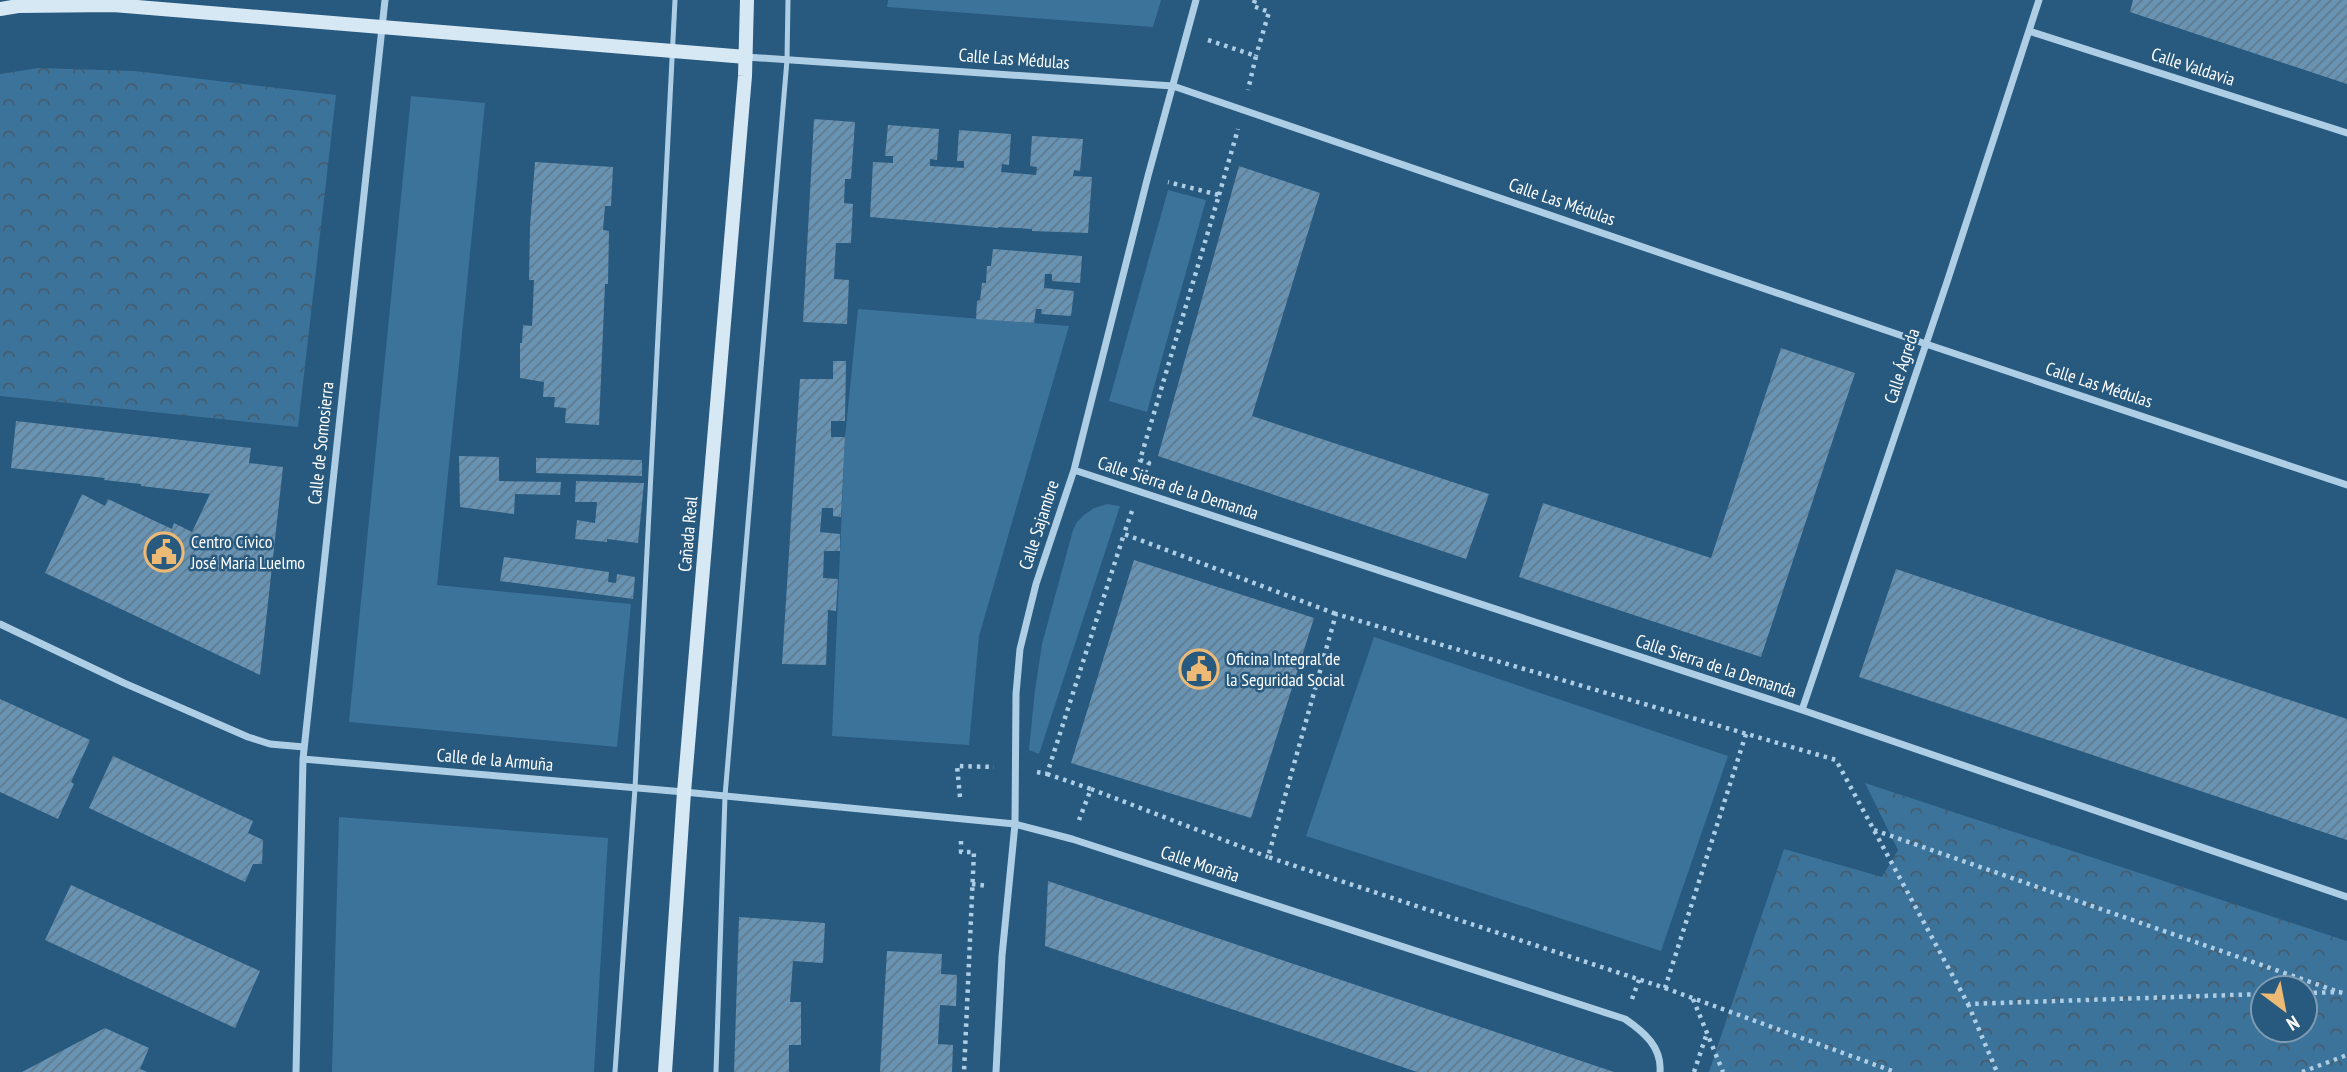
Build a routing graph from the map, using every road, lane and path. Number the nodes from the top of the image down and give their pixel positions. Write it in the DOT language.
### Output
graph roads {
  1 [pos="385,0"];
  2 [pos="675,0"];
  3 [pos="747,0"];
  4 [pos="788,0"];
  5 [pos="1196,0"];
  6 [pos="1255,0"];
  7 [pos="2039,0"];
  8 [pos="0,9"];
  9 [pos="382,28"];
  10 [pos="2029,31"];
  11 [pos="673,51"];
  12 [pos="746,57"];
  13 [pos="1256,57"];
  14 [pos="787,60"];
  15 [pos="1172,86"];
  16 [pos="2347,133"];
  17 [pos="1148,176"];
  18 [pos="1926,344"];
  19 [pos="1073,470"];
  20 [pos="2347,485"];
  21 [pos="1139,492"];
  22 [pos="1124,534"];
  23 [pos="1336,614"];
  24 [pos="0,624"];
  25 [pos="1802,710"];
  26 [pos="1746,734"];
  27 [pos="304,747"];
  28 [pos="303,759"];
  29 [pos="1015,767"];
  30 [pos="1046,774"];
  31 [pos="635,788"];
  32 [pos="1091,789"];
  33 [pos="684,792"];
  34 [pos="725,796"];
  35 [pos="962,819"];
  36 [pos="1015,824"];
  37 [pos="1873,830"];
  38 [pos="1072,839"];
  39 [pos="1268,857"];
  40 [pos="2347,897"];
  41 [pos="1665,989"];
  42 [pos="2339,992"];
  43 [pos="2319,993"];
  44 [pos="2249,994"];
  45 [pos="2347,994"];
  46 [pos="1693,999"];
  47 [pos="1968,1004"];
  48 [pos="1707,1033"];
  49 [pos="2347,1055"];
  50 [pos="294,1071"];
  51 [pos="615,1072"];
  52 [pos="665,1072"];
  53 [pos="716,1072"];
  54 [pos="964,1072"];
  55 [pos="996,1072"];
  56 [pos="1660,1072"];
  57 [pos="1694,1072"];
  58 [pos="1723,1072"];
  59 [pos="1895,1072"];
  60 [pos="1997,1072"];
  61 [pos="2302,1072"];
  1 -- 9 [label="street, Calle de Somosierra"];
  2 -- 11 [label="lane"];
  3 -- 12 [label="street, Cañada Real"];
  4 -- 14 [label="lane"];
  5 -- 15 [label="street, Calle Sajambre"];
  6 -- 13 [label="path"];
  7 -- 10 [label="street, Calle Ágreda"];
  8 -- 9 [label="street"];
  9 -- 11 [label="street"];
  9 -- 27 [label="street, Calle de Somosierra"];
  10 -- 16 [label="street, Calle Valdavia"];
  10 -- 18 [label="street, Calle Ágreda"];
  11 -- 12 [label="street"];
  11 -- 31 [label="lane"];
  12 -- 14 [label="street, Calle Las Médulas"];
  12 -- 33 [label="street, Cañada Real"];
  14 -- 15 [label="street, Calle Las Médulas"];
  14 -- 34 [label="lane"];
  15 -- 17 [label="street, Calle Sajambre"];
  15 -- 18 [label="street, Calle Las Médulas"];
  17 -- 19 [label="street, Calle Sajambre"];
  17 -- 21 [label="path"];
  18 -- 20 [label="street, Calle Las Médulas"];
  18 -- 25 [label="street, Calle Ágreda"];
  19 -- 21 [label="street, Calle Sierra de la Demanda"];
  19 -- 29 [label="street, Calle Sajambre"];
  21 -- 22 [label="path"];
  21 -- 25 [label="street, Calle Sierra de la Demanda"];
  22 -- 23 [label="path"];
  22 -- 30 [label="path"];
  23 -- 26 [label="path"];
  23 -- 39 [label="path"];
  24 -- 27 [label="street"];
  25 -- 40 [label="street, Calle Sierra de la Demanda"];
  26 -- 37 [label="path"];
  26 -- 41 [label="path"];
  27 -- 28 [label="street, Calle de Somosierra"];
  28 -- 31 [label="street, Calle de la Armuña"];
  28 -- 50 [label="street, Calle de Somosierra"];
  29 -- 30 [label="path"];
  29 -- 35 [label="path"];
  29 -- 36 [label="street, Calle Sajambre"];
  30 -- 32 [label="path"];
  31 -- 33 [label="street, Calle de la Armuña"];
  31 -- 51 [label="lane"];
  32 -- 38 [label="path"];
  32 -- 39 [label="path"];
  33 -- 34 [label="street, Calle Moraña"];
  33 -- 52 [label="street, Cañada Real"];
  34 -- 35 [label="street, Calle Moraña"];
  34 -- 53 [label="lane"];
  35 -- 36 [label="street, Calle Moraña"];
  35 -- 54 [label="path"];
  36 -- 38 [label="street, Calle Moraña"];
  36 -- 55 [label="street, Calle Sajambre"];
  37 -- 42 [label="path"];
  37 -- 47 [label="path"];
  38 -- 56 [label="street, Calle Moraña"];
  39 -- 41 [label="path"];
  41 -- 46 [label="path"];
  42 -- 43 [label="path"];
  42 -- 45 [label="path"];
  44 -- 47 [label="path"];
  46 -- 48 [label="path"];
  46 -- 59 [label="path"];
  47 -- 60 [label="path"];
  48 -- 57 [label="path"];
  48 -- 58 [label="path"];
  49 -- 61 [label="path"];
}
